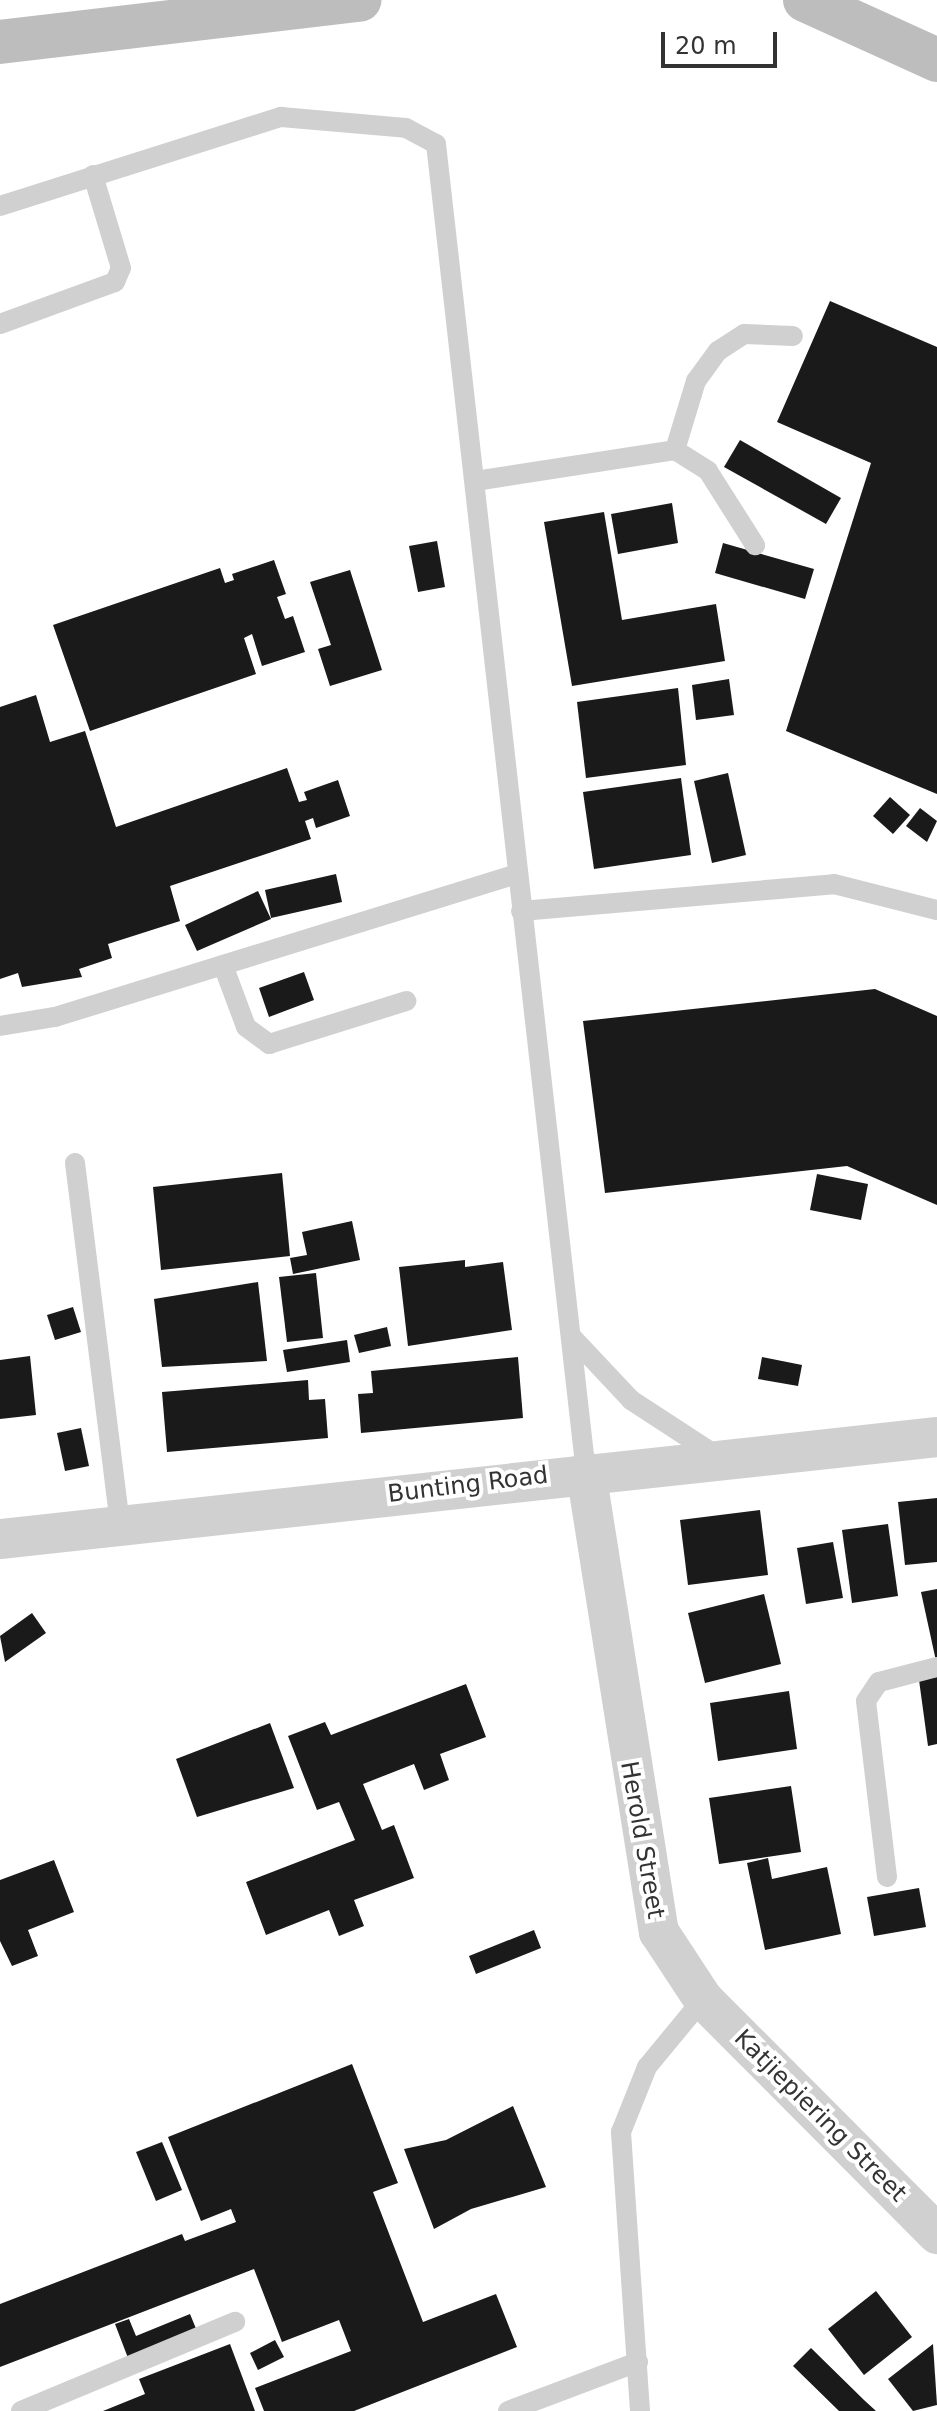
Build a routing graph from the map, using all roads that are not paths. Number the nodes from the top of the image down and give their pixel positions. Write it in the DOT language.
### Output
graph roads {
  1 [pos="360,0"];
  2 [pos="805,0"];
  3 [pos="0,42"];
  4 [pos="937,60"];
  5 [pos="93,175"];
  6 [pos="0,206"];
  7 [pos="0,324"];
  8 [pos="793,336"];
  9 [pos="675,450"];
  10 [pos="475,481"];
  11 [pos="755,545"];
  12 [pos="516,874"];
  13 [pos="937,910"];
  14 [pos="521,911"];
  15 [pos="223,965"];
  16 [pos="406,1001"];
  17 [pos="0,1026"];
  18 [pos="75,1163"];
  19 [pos="571,1336"];
  20 [pos="937,1437"];
  21 [pos="717,1456"];
  22 [pos="586,1472"];
  23 [pos="120,1525"];
  24 [pos="0,1539"];
  25 [pos="937,1667"];
  26 [pos="887,1877"];
  27 [pos="703,1999"];
  28 [pos="937,2234"];
  29 [pos="235,2322"];
  30 [pos="638,2362"];
  31 [pos="21,2411"];
  32 [pos="508,2411"];
  33 [pos="640,2411"];
  1 -- 3 [label="main road"];
  2 -- 4 [label="main road"];
  5 -- 6 [label="lane"];
  5 -- 7 [label="lane"];
  5 -- 10 [label="lane"];
  8 -- 9 [label="lane"];
  9 -- 10 [label="lane"];
  9 -- 11 [label="lane"];
  10 -- 12 [label="lane"];
  12 -- 14 [label="lane"];
  12 -- 15 [label="lane"];
  13 -- 14 [label="lane"];
  14 -- 19 [label="lane"];
  15 -- 16 [label="lane"];
  15 -- 17 [label="lane"];
  18 -- 23 [label="lane"];
  19 -- 21 [label="lane"];
  19 -- 22 [label="lane"];
  20 -- 21 [label="street, Bunting Road"];
  21 -- 22 [label="street, Bunting Road"];
  22 -- 23 [label="street, Bunting Road"];
  22 -- 27 [label="street, Herold Street"];
  23 -- 24 [label="street, Bunting Road"];
  25 -- 26 [label="lane"];
  27 -- 28 [label="street, Katjiepiering Street"];
  27 -- 30 [label="lane"];
  29 -- 31 [label="lane"];
  30 -- 32 [label="lane"];
  30 -- 33 [label="lane"];
}
